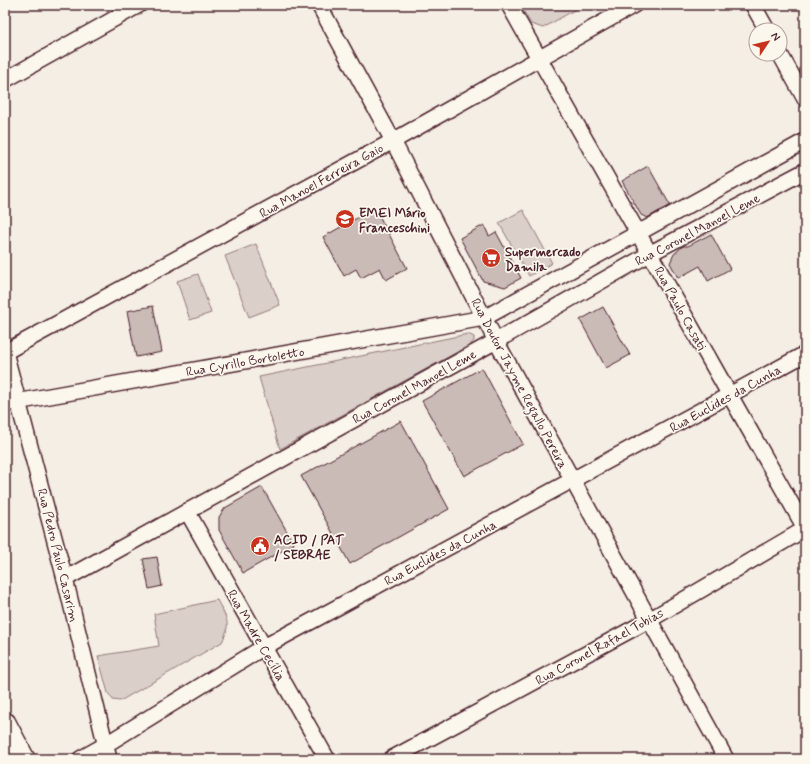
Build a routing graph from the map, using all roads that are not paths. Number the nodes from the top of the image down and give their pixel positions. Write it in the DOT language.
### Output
graph roads {
  1 [pos="139,5"];
  2 [pos="319,5"];
  3 [pos="509,5"];
  4 [pos="634,5"];
  5 [pos="753,5"];
  6 [pos="763,22"];
  7 [pos="538,59"];
  8 [pos="784,62"];
  9 [pos="5,80"];
  10 [pos="805,100"];
  11 [pos="392,141"];
  12 [pos="805,141"];
  13 [pos="805,171"];
  14 [pos="639,234"];
  15 [pos="651,253"];
  16 [pos="484,318"];
  17 [pos="496,341"];
  18 [pos="5,352"];
  19 [pos="805,354"];
  20 [pos="730,395"];
  21 [pos="12,402"];
  22 [pos="573,480"];
  23 [pos="186,511"];
  24 [pos="805,529"];
  25 [pos="65,579"];
  26 [pos="650,619"];
  27 [pos="264,647"];
  28 [pos="5,723"];
  29 [pos="107,752"];
  30 [pos="24,759"];
  31 [pos="80,759"];
  32 [pos="327,759"];
  33 [pos="391,759"];
  34 [pos="726,759"];
  1 -- 9 [label="street"];
  2 -- 11 [label="street, Rua Doutor Jayme Regallo Pereira"];
  3 -- 7 [label="street, Rua Paulo Casati"];
  4 -- 7 [label="street, Rua Manoel Ferreira Gaio"];
  5 -- 6 [label="street"];
  7 -- 11 [label="street, Rua Manoel Ferreira Gaio"];
  7 -- 14 [label="street, Rua Paulo Casati"];
  8 -- 10 [label="street"];
  11 -- 16 [label="street, Rua Doutor Jayme Regallo Pereira"];
  11 -- 18 [label="street, Rua Manoel Ferreira Gaio"];
  12 -- 14 [label="street, Rua Coronel Manoel Leme"];
  13 -- 15 [label="street, Rua Coronel Manoel Leme"];
  14 -- 15 [label="street, Rua Paulo Casati"];
  14 -- 16 [label="street, Rua Coronel Manoel Leme"];
  15 -- 17 [label="street, Rua Coronel Manoel Leme"];
  15 -- 20 [label="street, Rua Paulo Casati"];
  16 -- 17 [label="street, Rua Doutor Jayme Regallo Pereira"];
  16 -- 21 [label="street, Rua Cyrillo Bortoletto"];
  17 -- 22 [label="street, Rua Doutor Jayme Regallo Pereira"];
  17 -- 23 [label="street, Rua Coronel Manoel Leme"];
  18 -- 21 [label="street, Rua Pedro Paulo Casarim"];
  19 -- 20 [label="street, Rua Euclides da Cunha"];
  20 -- 22 [label="street, Rua Euclides da Cunha"];
  20 -- 24 [label="street, Rua Paulo Casati"];
  21 -- 25 [label="street, Rua Pedro Paulo Casarim"];
  22 -- 26 [label="street, Rua Doutor Jayme Regallo Pereira"];
  22 -- 27 [label="street, Rua Euclides da Cunha"];
  23 -- 25 [label="street, Rua Coronel Manoel Leme"];
  23 -- 27 [label="street, Rua Madre Cecília"];
  24 -- 26 [label="street, Rua Coronel Rafael Tobias"];
  25 -- 29 [label="street, Rua Pedro Paulo Casarim"];
  26 -- 33 [label="street, Rua Coronel Rafael Tobias"];
  26 -- 34 [label="street, Rua Doutor Jayme Regallo Pereira"];
  27 -- 29 [label="street, Rua Euclides da Cunha"];
  27 -- 32 [label="street, Rua Madre Cecília"];
  28 -- 30 [label="main road"];
  29 -- 31 [label="street, Rua Euclides da Cunha"];
}
